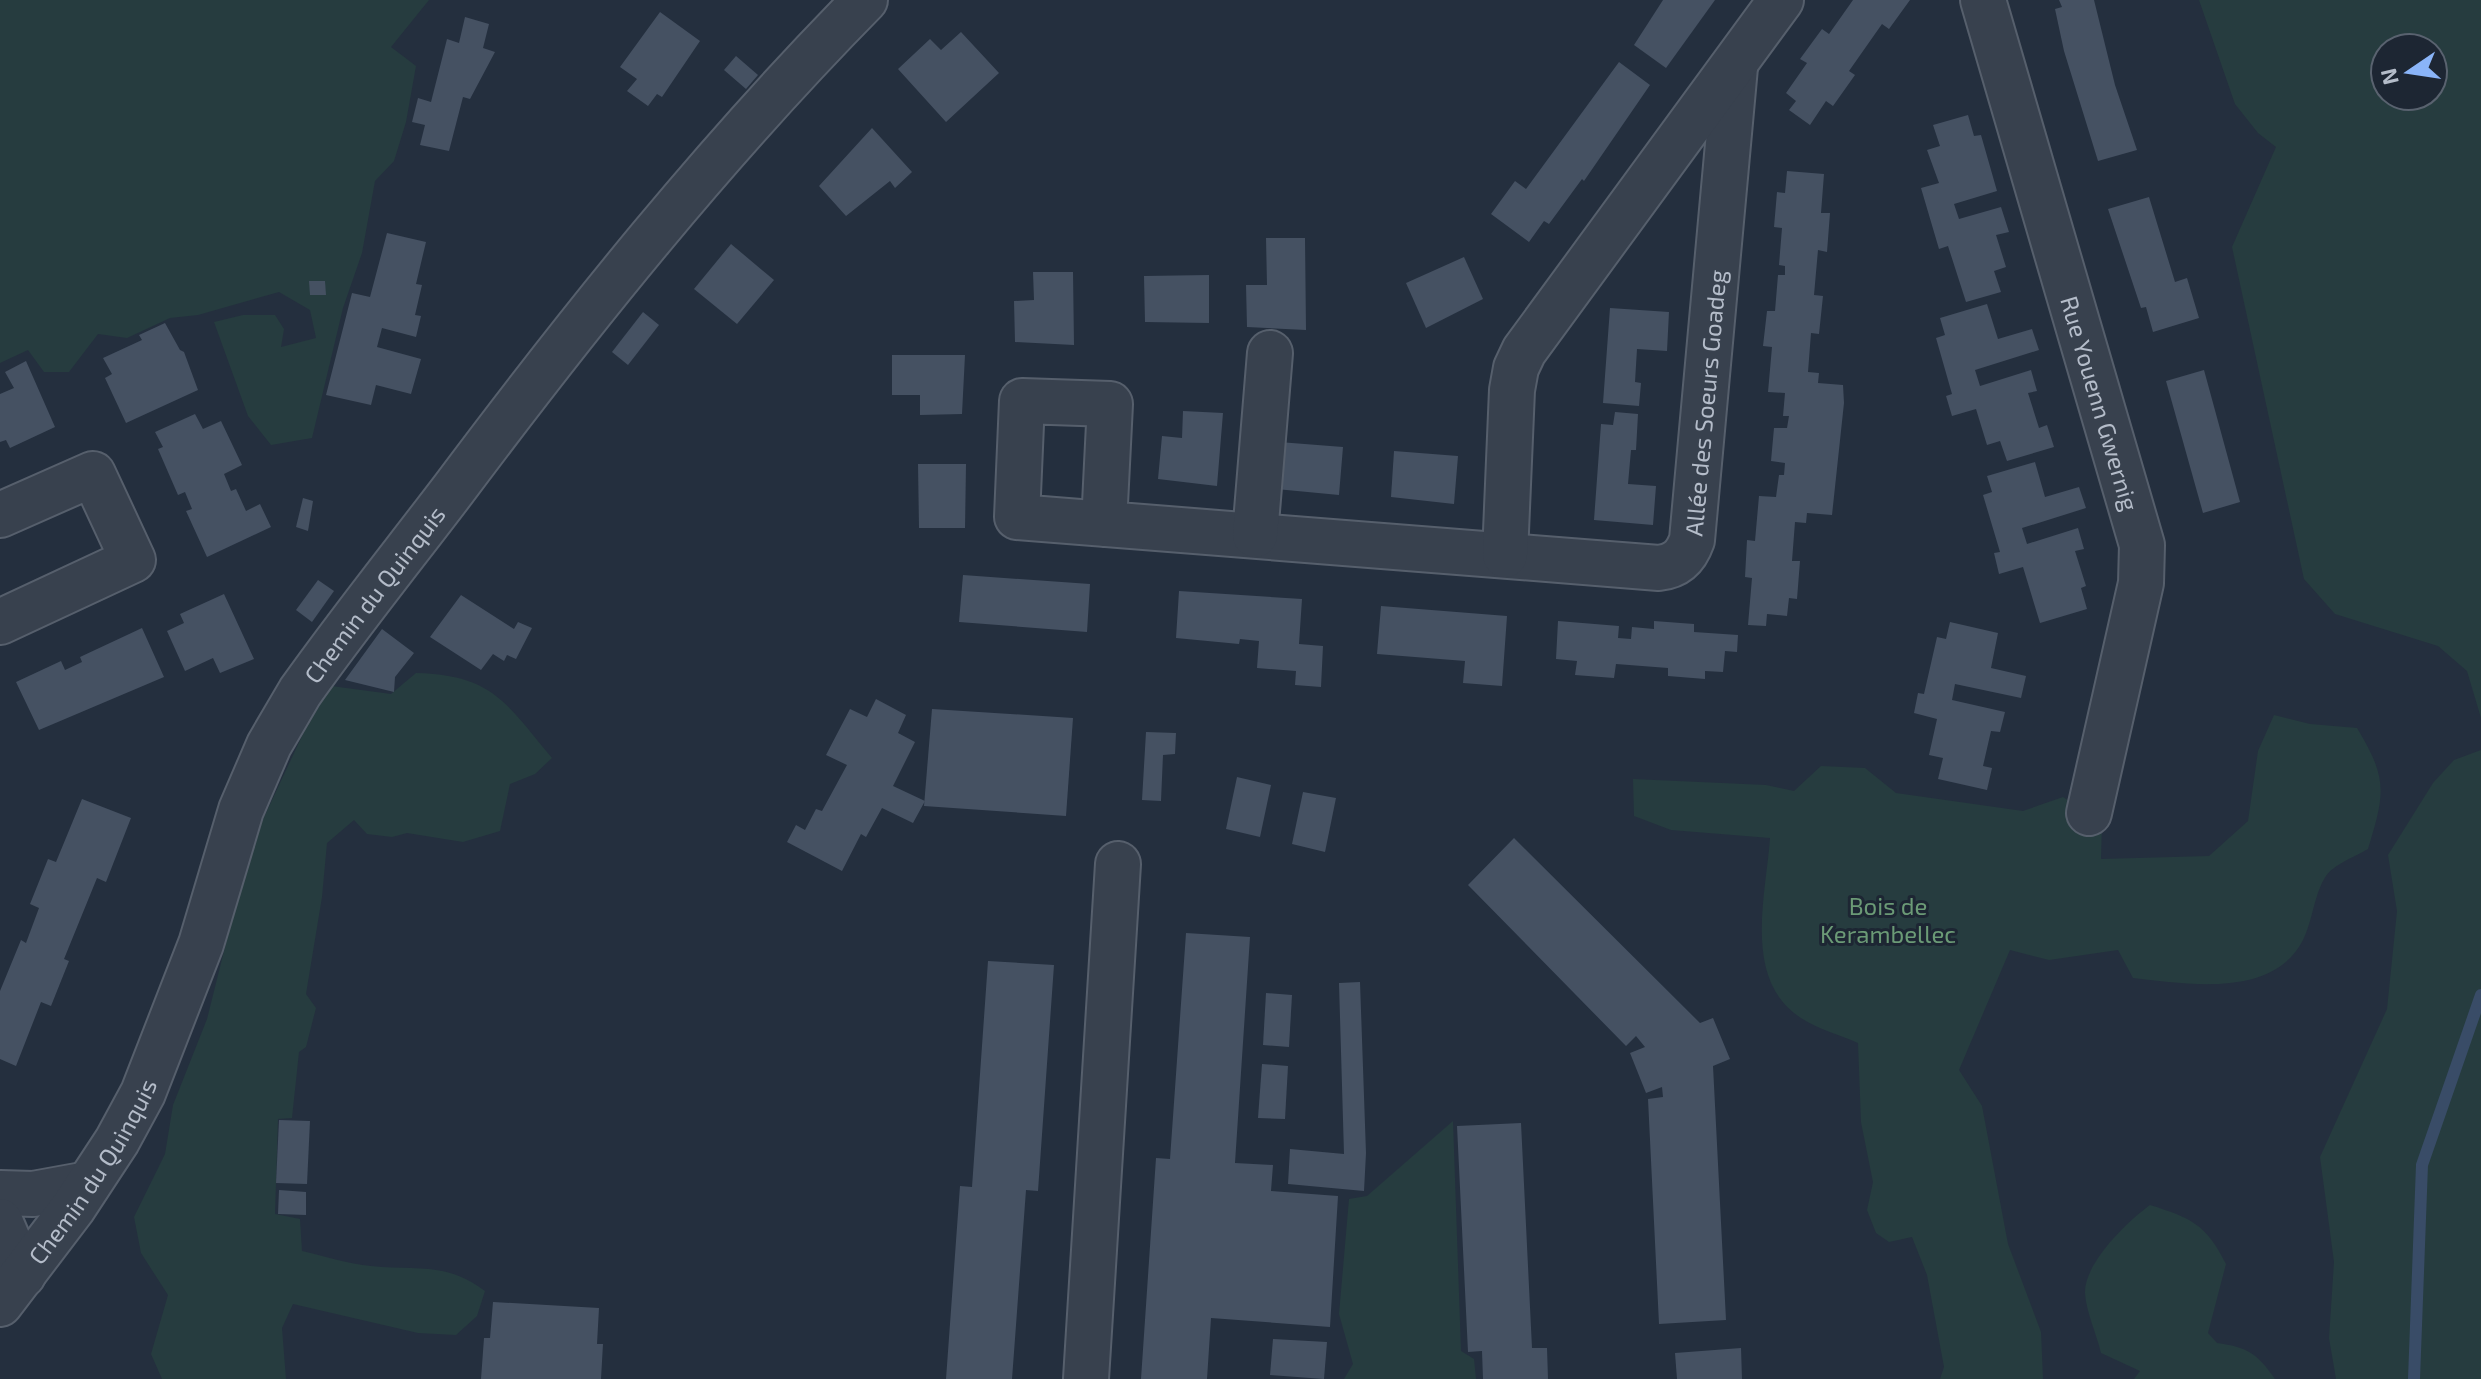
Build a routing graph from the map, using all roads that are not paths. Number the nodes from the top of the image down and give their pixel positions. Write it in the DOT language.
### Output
graph roads {
  1 [pos="865,0"];
  2 [pos="1781,0"];
  3 [pos="1983,0"];
  4 [pos="1735,67"];
  5 [pos="1270,353"];
  6 [pos="0,515"];
  7 [pos="1104,524"];
  8 [pos="1255,535"];
  9 [pos="1505,555"];
  10 [pos="0,622"];
  11 [pos="2089,813"];
  12 [pos="1118,864"];
  13 [pos="88,1184"];
  14 [pos="0,1193"];
  15 [pos="0,1221"];
  16 [pos="12,1290"];
  17 [pos="1086,1379"];
  1 -- 13 [label="street, Chemin du Quinquis"];
  2 -- 4 [label="street, Allée des Soeurs Goadeg"];
  3 -- 11 [label="street, Rue Youenn Gwernig"];
  4 -- 9 [label="street, Allée des Soeurs Goadeg"];
  4 -- 9 [label="street, Allée des Soeurs Goadeg"];
  5 -- 8 [label="street"];
  6 -- 10 [label="street"];
  7 -- 8 [label="street, Allée des Soeurs Goadeg"];
  8 -- 9 [label="street, Allée des Soeurs Goadeg"];
  12 -- 17 [label="street"];
  13 -- 14 [label="street"];
  13 -- 16 [label="street, Chemin du Quinquis"];
  15 -- 16 [label="street"];
}
